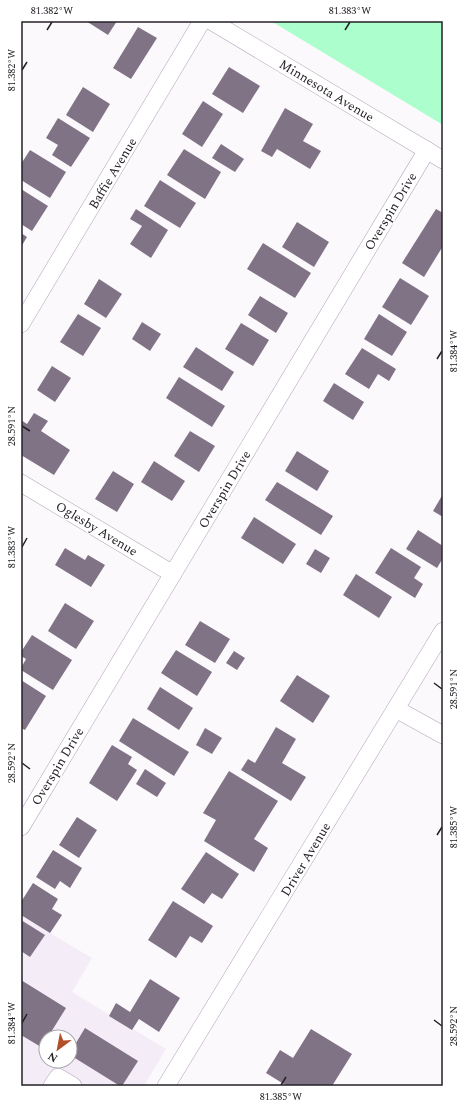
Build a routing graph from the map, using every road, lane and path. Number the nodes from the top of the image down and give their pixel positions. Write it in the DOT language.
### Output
graph roads {
  1 [pos="202,21"];
  2 [pos="211,21"];
  3 [pos="427,150"];
  4 [pos="443,160"];
  5 [pos="21,324"];
  6 [pos="21,483"];
  7 [pos="173,574"];
  8 [pos="443,631"];
  9 [pos="396,709"];
  10 [pos="443,735"];
  11 [pos="21,827"];
  12 [pos="52,1086"];
  13 [pos="73,1086"];
  14 [pos="166,1086"];
  1 -- 5 [label="street, Baffie Avenue"];
  2 -- 3 [label="street, Minnesota Avenue"];
  3 -- 4 [label="street, Minnesota Avenue"];
  3 -- 7 [label="street, Overspin Drive"];
  6 -- 7 [label="street, Oglesby Avenue"];
  7 -- 11 [label="street, Overspin Drive"];
  8 -- 9 [label="street, Driver Avenue"];
  9 -- 10 [label="street"];
  9 -- 14 [label="street, Driver Avenue"];
  12 -- 13 [label="street"];
}
